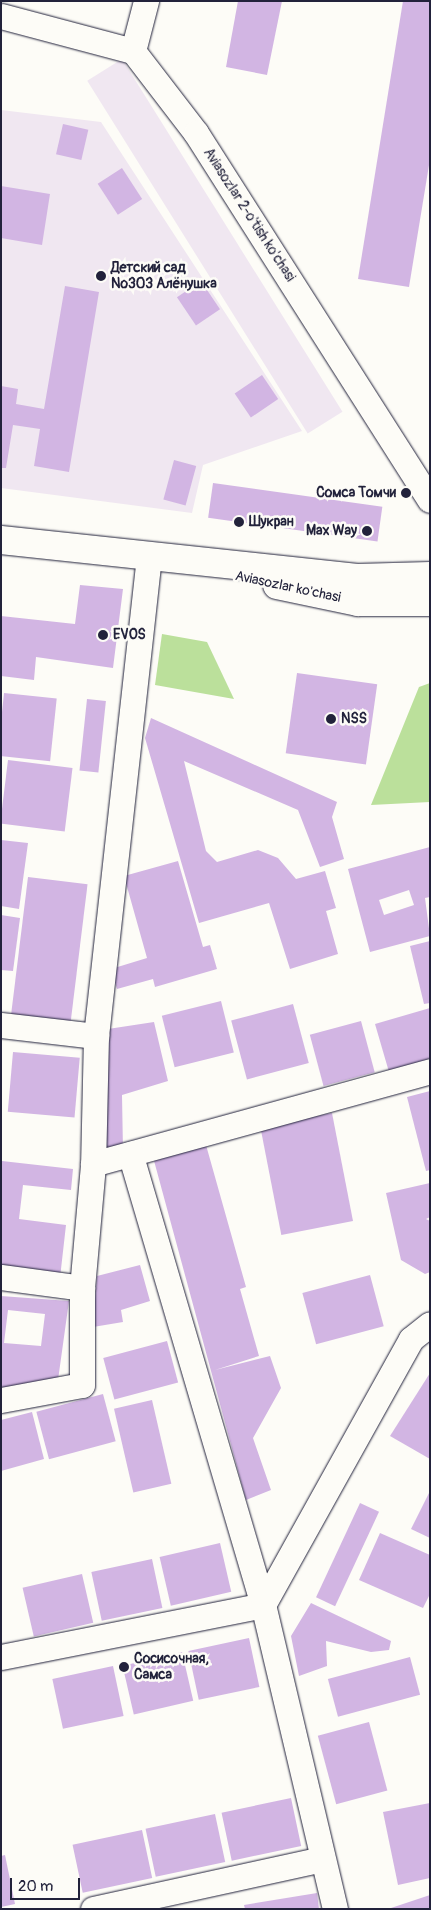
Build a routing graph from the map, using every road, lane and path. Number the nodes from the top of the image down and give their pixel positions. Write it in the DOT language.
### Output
graph roads {
  1 [pos="146,1"];
  2 [pos="1,16"];
  3 [pos="133,51"];
  4 [pos="430,500"];
  5 [pos="1,540"];
  6 [pos="149,556"];
  7 [pos="430,576"];
  8 [pos="430,602"];
  9 [pos="1,1025"];
  10 [pos="96,1036"];
  11 [pos="430,1071"];
  12 [pos="130,1154"];
  13 [pos="92,1164"];
  14 [pos="1,1277"];
  15 [pos="82,1288"];
  16 [pos="430,1324"];
  17 [pos="1,1400"];
  18 [pos="263,1605"];
  19 [pos="1,1657"];
  20 [pos="322,1859"];
  21 [pos="93,1909"];
  22 [pos="335,1909"];
  1 -- 3 [label="street"];
  2 -- 3 [label="street"];
  3 -- 4 [label="street, Aviasozlar 2-o'tish ko'chasi"];
  5 -- 6 [label="main road, Aviasozlar ko'chasi"];
  6 -- 7 [label="main road, Aviasozlar ko'chasi"];
  6 -- 8 [label="main road, Aviasozlar ko'chasi"];
  6 -- 10 [label="street"];
  9 -- 10 [label="street"];
  10 -- 13 [label="street"];
  11 -- 12 [label="street"];
  12 -- 13 [label="street"];
  12 -- 18 [label="street"];
  13 -- 15 [label="street"];
  14 -- 15 [label="street"];
  15 -- 17 [label="street"];
  16 -- 18 [label="street"];
  18 -- 19 [label="street"];
  18 -- 20 [label="street"];
  20 -- 21 [label="street"];
  20 -- 22 [label="street"];
}
